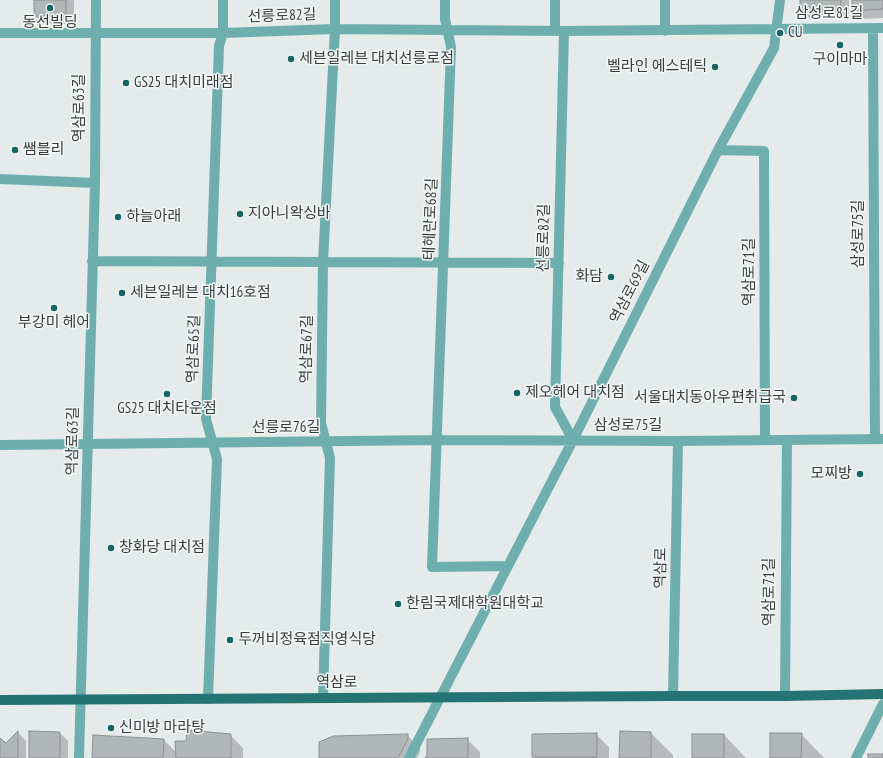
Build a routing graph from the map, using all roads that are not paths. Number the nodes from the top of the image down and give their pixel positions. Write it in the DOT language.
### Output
graph roads {
  1 [pos="96,0"];
  2 [pos="223,0"];
  3 [pos="334,0"];
  4 [pos="445,0"];
  5 [pos="555,0"];
  6 [pos="665,0"];
  7 [pos="780,0"];
  8 [pos="878,28"];
  9 [pos="335,29"];
  10 [pos="775,29"];
  11 [pos="449,31"];
  12 [pos="560,31"];
  13 [pos="665,31"];
  14 [pos="0,33"];
  15 [pos="95,33"];
  16 [pos="223,33"];
  17 [pos="718,150"];
  18 [pos="0,179"];
  19 [pos="95,183"];
  20 [pos="92,261"];
  21 [pos="211,261"];
  22 [pos="323,262"];
  23 [pos="444,262"];
  24 [pos="558,263"];
  25 [pos="879,439"];
  26 [pos="436,440"];
  27 [pos="572,440"];
  28 [pos="765,440"];
  29 [pos="787,440"];
  30 [pos="678,441"];
  31 [pos="213,443"];
  32 [pos="327,443"];
  33 [pos="0,445"];
  34 [pos="88,445"];
  35 [pos="506,566"];
  36 [pos="883,694"];
  37 [pos="673,696"];
  38 [pos="785,696"];
  39 [pos="323,698"];
  40 [pos="441,698"];
  41 [pos="208,699"];
  42 [pos="0,700"];
  43 [pos="81,700"];
  44 [pos="883,704"];
  45 [pos="79,758"];
  46 [pos="409,758"];
  47 [pos="856,758"];
  1 -- 15 [label="street, 역삼로63길"];
  2 -- 16 [label="street, 역삼로65길"];
  3 -- 9 [label="street, 역삼로67길"];
  4 -- 11 [label="street, 테헤란로68길"];
  5 -- 12 [label="street"];
  6 -- 13 [label="street"];
  7 -- 10 [label="street, 역삼로69길"];
  8 -- 10 [label="street, 삼성로81길"];
  8 -- 25 [label="street, 삼성로75길"];
  9 -- 11 [label="street, 선릉로82길"];
  9 -- 16 [label="street, 선릉로82길"];
  9 -- 22 [label="street, 역삼로67길"];
  10 -- 13 [label="street, 선릉로82길"];
  10 -- 17 [label="street, 역삼로69길"];
  11 -- 12 [label="street, 선릉로82길"];
  11 -- 23 [label="street, 테헤란로68길"];
  12 -- 13 [label="street, 선릉로82길"];
  12 -- 24 [label="street, 선릉로82길"];
  14 -- 15 [label="street, 선릉로82길"];
  15 -- 16 [label="street, 선릉로82길"];
  15 -- 19 [label="street, 역삼로63길"];
  16 -- 21 [label="street, 역삼로65길"];
  17 -- 27 [label="street, 역삼로69길"];
  17 -- 28 [label="street, 역삼로71길"];
  18 -- 19 [label="street"];
  19 -- 20 [label="street, 역삼로63길"];
  20 -- 21 [label="street"];
  20 -- 34 [label="street, 역삼로63길"];
  21 -- 22 [label="street"];
  21 -- 31 [label="street, 역삼로65길"];
  22 -- 23 [label="street"];
  22 -- 32 [label="street, 역삼로67길"];
  23 -- 24 [label="street"];
  23 -- 26 [label="street, 테헤란로68길"];
  24 -- 27 [label="street, 선릉로82길"];
  25 -- 29 [label="street, 삼성로75길"];
  26 -- 27 [label="street, 선릉로76길"];
  26 -- 32 [label="street, 선릉로76길"];
  26 -- 35 [label="street"];
  27 -- 30 [label="street, 삼성로75길"];
  27 -- 35 [label="street, 역삼로69길"];
  28 -- 29 [label="street, 삼성로75길"];
  28 -- 30 [label="street, 삼성로75길"];
  29 -- 38 [label="street, 역삼로71길"];
  30 -- 37 [label="street, 역삼로"];
  31 -- 32 [label="street, 선릉로76길"];
  31 -- 34 [label="street, 선릉로76길"];
  31 -- 41 [label="street, 역삼로65길"];
  32 -- 39 [label="street, 역삼로67길"];
  33 -- 34 [label="street, 선릉로76길"];
  34 -- 43 [label="street, 역삼로63길"];
  35 -- 40 [label="street, 역삼로69길"];
  36 -- 38 [label="main road, 역삼로"];
  37 -- 38 [label="main road, 역삼로"];
  37 -- 40 [label="main road, 역삼로"];
  39 -- 40 [label="main road, 역삼로"];
  39 -- 41 [label="main road, 역삼로"];
  40 -- 46 [label="street, 역삼로69길"];
  41 -- 43 [label="main road, 역삼로"];
  42 -- 43 [label="main road, 역삼로"];
  43 -- 45 [label="street, 역삼로63길"];
  44 -- 47 [label="street"];
}
